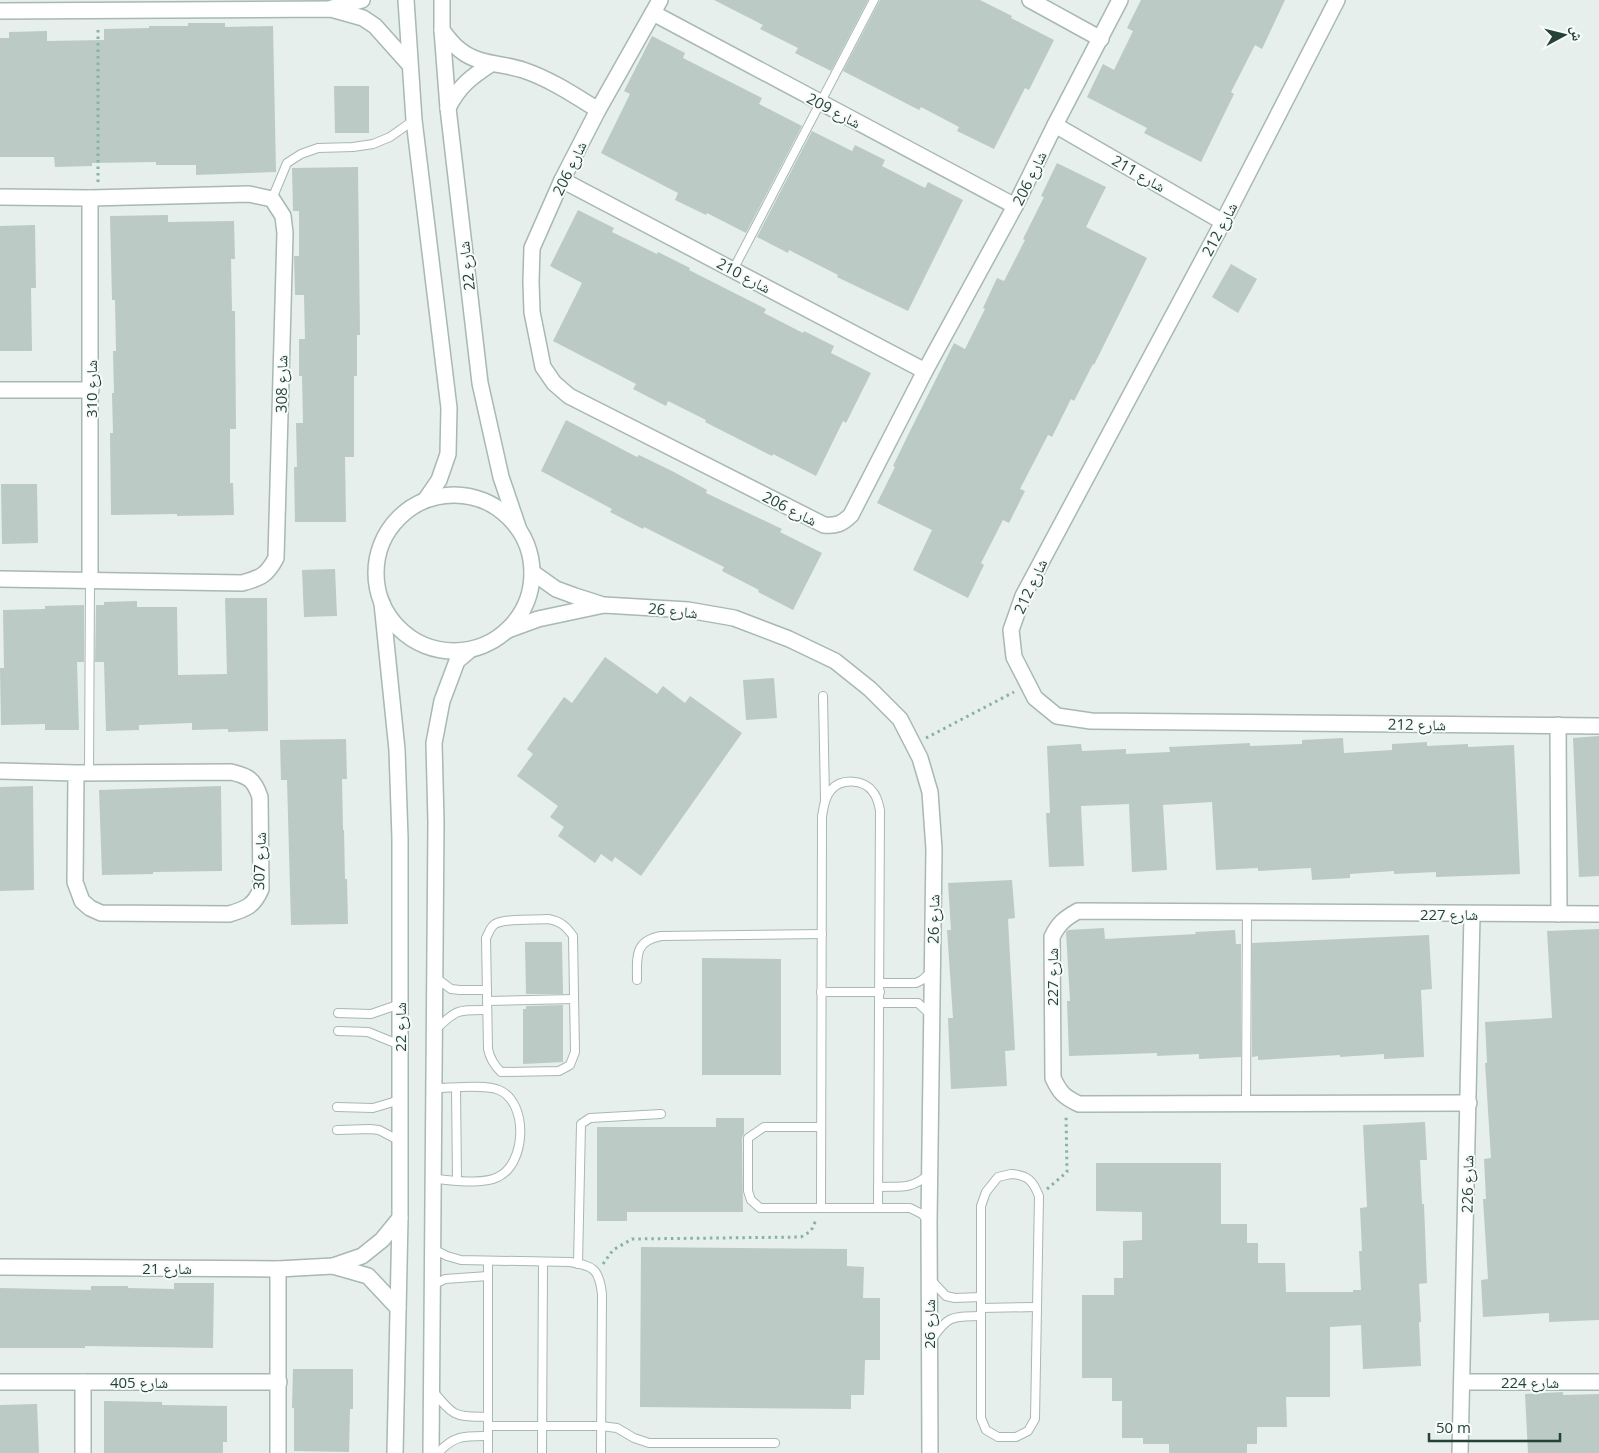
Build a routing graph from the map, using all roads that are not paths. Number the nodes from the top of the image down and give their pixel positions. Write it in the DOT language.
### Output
graph roads {
  1 [pos="362,0"];
  2 [pos="406,0"];
  3 [pos="442,0"];
  4 [pos="874,0"];
  5 [pos="1030,0"];
  6 [pos="1120,0"];
  7 [pos="1337,0"];
  8 [pos="281,4"];
  9 [pos="117,5"];
  10 [pos="657,7"];
  11 [pos="331,9"];
  12 [pos="0,11"];
  13 [pos="442,30"];
  14 [pos="1101,39"];
  15 [pos="409,64"];
  16 [pos="491,64"];
  17 [pos="820,102"];
  18 [pos="448,108"];
  19 [pos="598,110"];
  20 [pos="414,120"];
  21 [pos="1055,125"];
  22 [pos="562,180"];
  23 [pos="0,197"];
  24 [pos="94,198"];
  25 [pos="272,199"];
  26 [pos="1015,206"];
  27 [pos="1223,222"];
  28 [pos="733,270"];
  29 [pos="925,371"];
  30 [pos="0,390"];
  31 [pos="91,390"];
  32 [pos="426,499"];
  33 [pos="518,527"];
  34 [pos="532,572"];
  35 [pos="0,579"];
  36 [pos="90,580"];
  37 [pos="382,603"];
  38 [pos="604,605"];
  39 [pos="508,630"];
  40 [pos="470,650"];
  41 [pos="823,696"];
  42 [pos="1558,725"];
  43 [pos="1599,726"];
  44 [pos="0,771"];
  45 [pos="82,773"];
  46 [pos="825,799"];
  47 [pos="1247,913"];
  48 [pos="1472,914"];
  49 [pos="1559,914"];
  50 [pos="1599,914"];
  51 [pos="822,934"];
  52 [pos="932,971"];
  53 [pos="436,977"];
  54 [pos="637,980"];
  55 [pos="880,983"];
  56 [pos="487,990"];
  57 [pos="822,992"];
  58 [pos="880,992"];
  59 [pos="574,999"];
  60 [pos="487,1001"];
  61 [pos="880,1003"];
  62 [pos="400,1004"];
  63 [pos="487,1010"];
  64 [pos="338,1013"];
  65 [pos="932,1016"];
  66 [pos="435,1030"];
  67 [pos="338,1031"];
  68 [pos="400,1046"];
  69 [pos="435,1088"];
  70 [pos="456,1088"];
  71 [pos="400,1100"];
  72 [pos="1246,1104"];
  73 [pos="1469,1104"];
  74 [pos="337,1107"];
  75 [pos="661,1114"];
  76 [pos="821,1127"];
  77 [pos="337,1130"];
  78 [pos="400,1141"];
  79 [pos="930,1173"];
  80 [pos="434,1179"];
  81 [pos="457,1180"];
  82 [pos="878,1186"];
  83 [pos="821,1208"];
  84 [pos="878,1208"];
  85 [pos="400,1218"];
  86 [pos="929,1222"];
  87 [pos="433,1249"];
  88 [pos="488,1261"];
  89 [pos="543,1262"];
  90 [pos="578,1264"];
  91 [pos="333,1266"];
  92 [pos="0,1267"];
  93 [pos="278,1269"];
  94 [pos="488,1276"];
  95 [pos="929,1278"];
  96 [pos="433,1285"];
  97 [pos="981,1297"];
  98 [pos="1037,1307"];
  99 [pos="398,1308"];
  100 [pos="981,1312"];
  101 [pos="930,1342"];
  102 [pos="0,1382"];
  103 [pos="83,1382"];
  104 [pos="279,1382"];
  105 [pos="1462,1382"];
  106 [pos="1599,1382"];
  107 [pos="432,1390"];
  108 [pos="488,1417"];
  109 [pos="488,1426"];
  110 [pos="542,1426"];
  111 [pos="601,1426"];
  112 [pos="488,1436"];
  113 [pos="775,1443"];
  114 [pos="83,1453"];
  115 [pos="278,1453"];
  116 [pos="395,1453"];
  117 [pos="431,1453"];
  118 [pos="438,1453"];
  119 [pos="488,1453"];
  120 [pos="542,1453"];
  121 [pos="601,1453"];
  122 [pos="930,1453"];
  123 [pos="1460,1453"];
  1 -- 11 [label="street"];
  2 -- 15 [label="street"];
  3 -- 13 [label="street, شارع 22"];
  4 -- 17 [label="lane"];
  5 -- 14 [label="street"];
  6 -- 14 [label="street, شارع 206"];
  7 -- 27 [label="street, شارع 212"];
  8 -- 9 [label="street"];
  8 -- 11 [label="street"];
  9 -- 12 [label="street"];
  10 -- 17 [label="street, شارع 209"];
  10 -- 19 [label="street, شارع 206"];
  11 -- 15 [label="street"];
  13 -- 16 [label="street"];
  13 -- 18 [label="street, شارع 22"];
  14 -- 21 [label="street, شارع 206"];
  15 -- 20 [label="street"];
  16 -- 18 [label="street"];
  16 -- 19 [label="street"];
  17 -- 26 [label="street, شارع 209"];
  17 -- 28 [label="lane"];
  18 -- 33 [label="street, شارع 22"];
  19 -- 22 [label="street, شارع 206"];
  20 -- 25 [label="lane"];
  20 -- 32 [label="street"];
  21 -- 26 [label="street, شارع 206"];
  21 -- 27 [label="street, شارع 211"];
  22 -- 28 [label="street, شارع 210"];
  22 -- 29 [label="street, شارع 206"];
  23 -- 24 [label="street"];
  24 -- 25 [label="street"];
  24 -- 31 [label="street, شارع 310"];
  25 -- 36 [label="street, شارع 308"];
  26 -- 29 [label="street, شارع 206"];
  27 -- 42 [label="street, شارع 212"];
  28 -- 29 [label="street, شارع 210"];
  30 -- 31 [label="street"];
  31 -- 36 [label="street, شارع 310"];
  32 -- 33 [label="street"];
  32 -- 37 [label="street"];
  33 -- 34 [label="street"];
  34 -- 38 [label="street, شارع 26"];
  34 -- 39 [label="street"];
  35 -- 36 [label="street, شارع 308"];
  36 -- 45 [label="lane"];
  37 -- 40 [label="street"];
  37 -- 62 [label="street, شارع 22"];
  38 -- 39 [label="street, شارع 26"];
  38 -- 52 [label="street, شارع 26"];
  39 -- 40 [label="street"];
  40 -- 53 [label="street"];
  41 -- 46 [label="lane"];
  42 -- 43 [label="street, شارع 212"];
  42 -- 49 [label="street"];
  44 -- 45 [label="street, شارع 307"];
  45 -- 45 [label="street, شارع 307"];
  46 -- 51 [label="lane"];
  46 -- 55 [label="lane"];
  47 -- 48 [label="street, شارع 227"];
  47 -- 72 [label="lane"];
  47 -- 72 [label="street, شارع 227"];
  48 -- 49 [label="street, شارع 227"];
  48 -- 73 [label="street, شارع 226"];
  49 -- 50 [label="street, شارع 227"];
  51 -- 54 [label="lane"];
  51 -- 57 [label="lane"];
  52 -- 55 [label="lane"];
  52 -- 65 [label="street, شارع 26"];
  53 -- 56 [label="lane"];
  53 -- 66 [label="street"];
  55 -- 58 [label="lane"];
  56 -- 59 [label="lane"];
  56 -- 60 [label="lane"];
  57 -- 58 [label="lane"];
  57 -- 76 [label="lane"];
  58 -- 61 [label="lane"];
  59 -- 60 [label="lane"];
  59 -- 63 [label="lane"];
  60 -- 63 [label="lane"];
  61 -- 65 [label="lane"];
  61 -- 82 [label="lane"];
  62 -- 64 [label="lane"];
  62 -- 68 [label="street, شارع 22"];
  63 -- 66 [label="lane"];
  65 -- 79 [label="street, شارع 26"];
  66 -- 69 [label="street"];
  67 -- 68 [label="lane"];
  68 -- 71 [label="street, شارع 22"];
  69 -- 70 [label="lane"];
  69 -- 80 [label="street"];
  70 -- 81 [label="lane"];
  70 -- 81 [label="lane"];
  71 -- 74 [label="lane"];
  71 -- 78 [label="street, شارع 22"];
  72 -- 73 [label="street"];
  73 -- 105 [label="street, شارع 226"];
  75 -- 90 [label="lane"];
  76 -- 83 [label="lane"];
  76 -- 83 [label="lane"];
  77 -- 78 [label="lane"];
  78 -- 85 [label="street, شارع 22"];
  79 -- 82 [label="lane"];
  79 -- 86 [label="street, شارع 26"];
  80 -- 81 [label="lane"];
  80 -- 87 [label="street"];
  82 -- 84 [label="lane"];
  83 -- 84 [label="lane"];
  84 -- 86 [label="lane"];
  85 -- 91 [label="street, شارع 21"];
  85 -- 99 [label="street, شارع 22"];
  86 -- 95 [label="street, شارع 26"];
  87 -- 88 [label="lane"];
  87 -- 96 [label="street"];
  88 -- 89 [label="lane"];
  88 -- 94 [label="lane"];
  89 -- 90 [label="lane"];
  89 -- 110 [label="lane"];
  90 -- 111 [label="lane"];
  91 -- 93 [label="street, شارع 21"];
  91 -- 99 [label="street, شارع 21"];
  92 -- 93 [label="street, شارع 21"];
  93 -- 104 [label="street"];
  94 -- 96 [label="lane"];
  94 -- 108 [label="lane"];
  95 -- 97 [label="lane"];
  95 -- 101 [label="street, شارع 26"];
  96 -- 107 [label="street"];
  97 -- 98 [label="lane"];
  97 -- 100 [label="lane"];
  98 -- 100 [label="lane"];
  98 -- 100 [label="lane"];
  99 -- 116 [label="street, شارع 22"];
  100 -- 101 [label="lane"];
  101 -- 122 [label="street, شارع 26"];
  102 -- 103 [label="street, شارع 405"];
  103 -- 104 [label="street, شارع 405"];
  103 -- 114 [label="street"];
  104 -- 115 [label="street"];
  105 -- 106 [label="street, شارع 224"];
  105 -- 123 [label="street, شارع 226"];
  107 -- 108 [label="lane"];
  107 -- 117 [label="street"];
  108 -- 109 [label="lane"];
  109 -- 110 [label="lane"];
  109 -- 112 [label="lane"];
  110 -- 111 [label="lane"];
  110 -- 120 [label="lane"];
  111 -- 113 [label="lane"];
  111 -- 121 [label="lane"];
  112 -- 118 [label="lane"];
  112 -- 119 [label="lane"];
}
